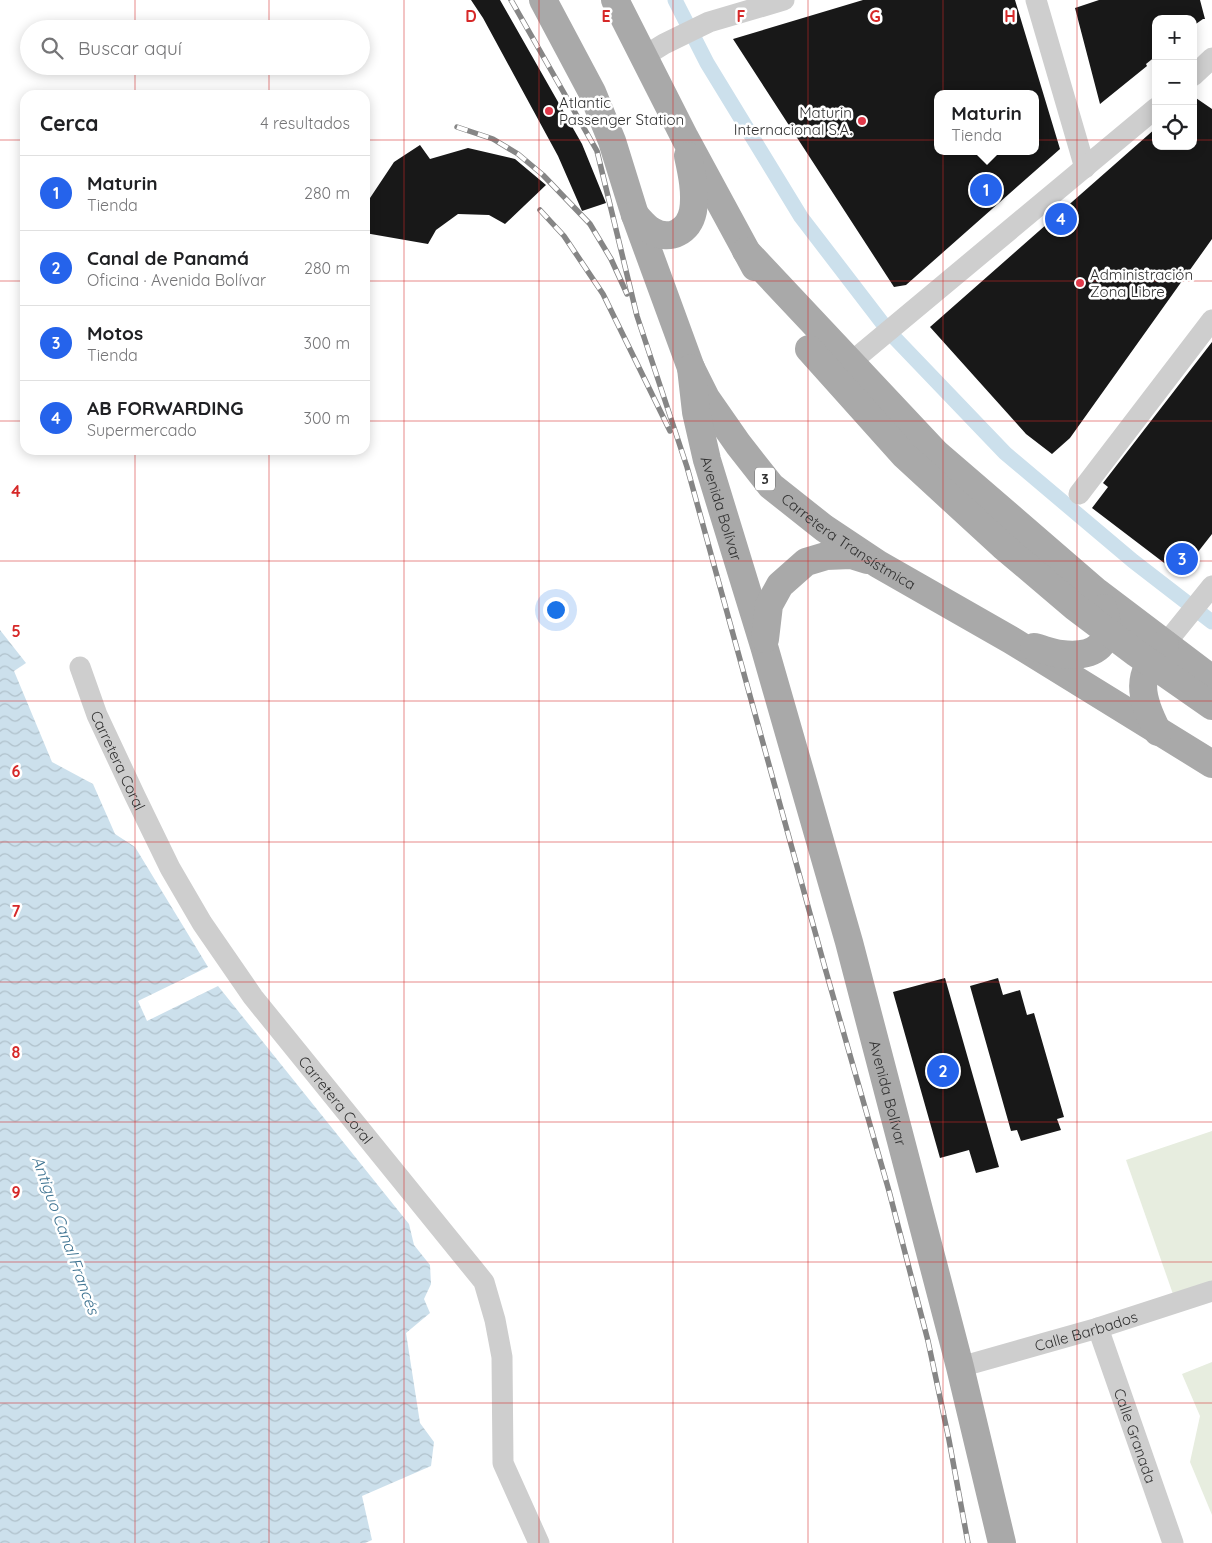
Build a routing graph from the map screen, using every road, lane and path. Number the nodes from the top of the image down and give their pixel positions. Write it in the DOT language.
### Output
graph roads {
  1 [pos="543,0"];
  2 [pos="615,0"];
  3 [pos="784,0"];
  4 [pos="1036,0"];
  5 [pos="654,51"];
  6 [pos="1152,111"];
  7 [pos="685,138"];
  8 [pos="1084,168"];
  9 [pos="635,215"];
  10 [pos="746,251"];
  11 [pos="1212,320"];
  12 [pos="859,356"];
  13 [pos="691,368"];
  14 [pos="1079,494"];
  15 [pos="878,564"];
  16 [pos="1097,592"];
  17 [pos="1201,599"];
  18 [pos="1011,640"];
  19 [pos="1166,643"];
  20 [pos="764,646"];
  21 [pos="80,667"];
  22 [pos="1212,679"];
  23 [pos="1212,706"];
  24 [pos="1158,732"];
  25 [pos="1212,764"];
  26 [pos="1212,1291"];
  27 [pos="1098,1328"];
  28 [pos="960,1367"];
  29 [pos="540,1543"];
  30 [pos="1002,1543"];
  31 [pos="1173,1543"];
  1 -- 9 [label="main road, Carretera Transístmica / 3"];
  2 -- 5 [label="main road"];
  3 -- 5 [label="street"];
  4 -- 8 [label="street"];
  5 -- 7 [label="main road"];
  6 -- 8 [label="street"];
  7 -- 9 [label="main road"];
  7 -- 10 [label="main road"];
  8 -- 12 [label="street"];
  9 -- 13 [label="main road, Carretera Transístmica / 3"];
  10 -- 12 [label="main road"];
  10 -- 23 [label="main road, bridge"];
  11 -- 14 [label="street"];
  12 -- 16 [label="main road"];
  13 -- 15 [label="main road, Carretera Transístmica / 3"];
  13 -- 20 [label="main road, Avenida Bolívar"];
  15 -- 18 [label="main road, Carretera Transístmica / 3"];
  15 -- 20 [label="main road, Avenida Bolívar"];
  16 -- 18 [label="main road"];
  16 -- 19 [label="main road"];
  17 -- 19 [label="street"];
  18 -- 24 [label="main road, Carretera Transístmica / 3"];
  19 -- 22 [label="main road"];
  19 -- 24 [label="main road"];
  20 -- 28 [label="main road, Avenida Bolívar"];
  21 -- 29 [label="street, Carretera Coral"];
  24 -- 25 [label="main road, Carretera Transístmica / 3"];
  26 -- 27 [label="street, Calle Barbados"];
  27 -- 28 [label="street, Calle Barbados"];
  27 -- 31 [label="street, Calle Granada"];
  28 -- 30 [label="main road, Avenida Bolívar"];
}
